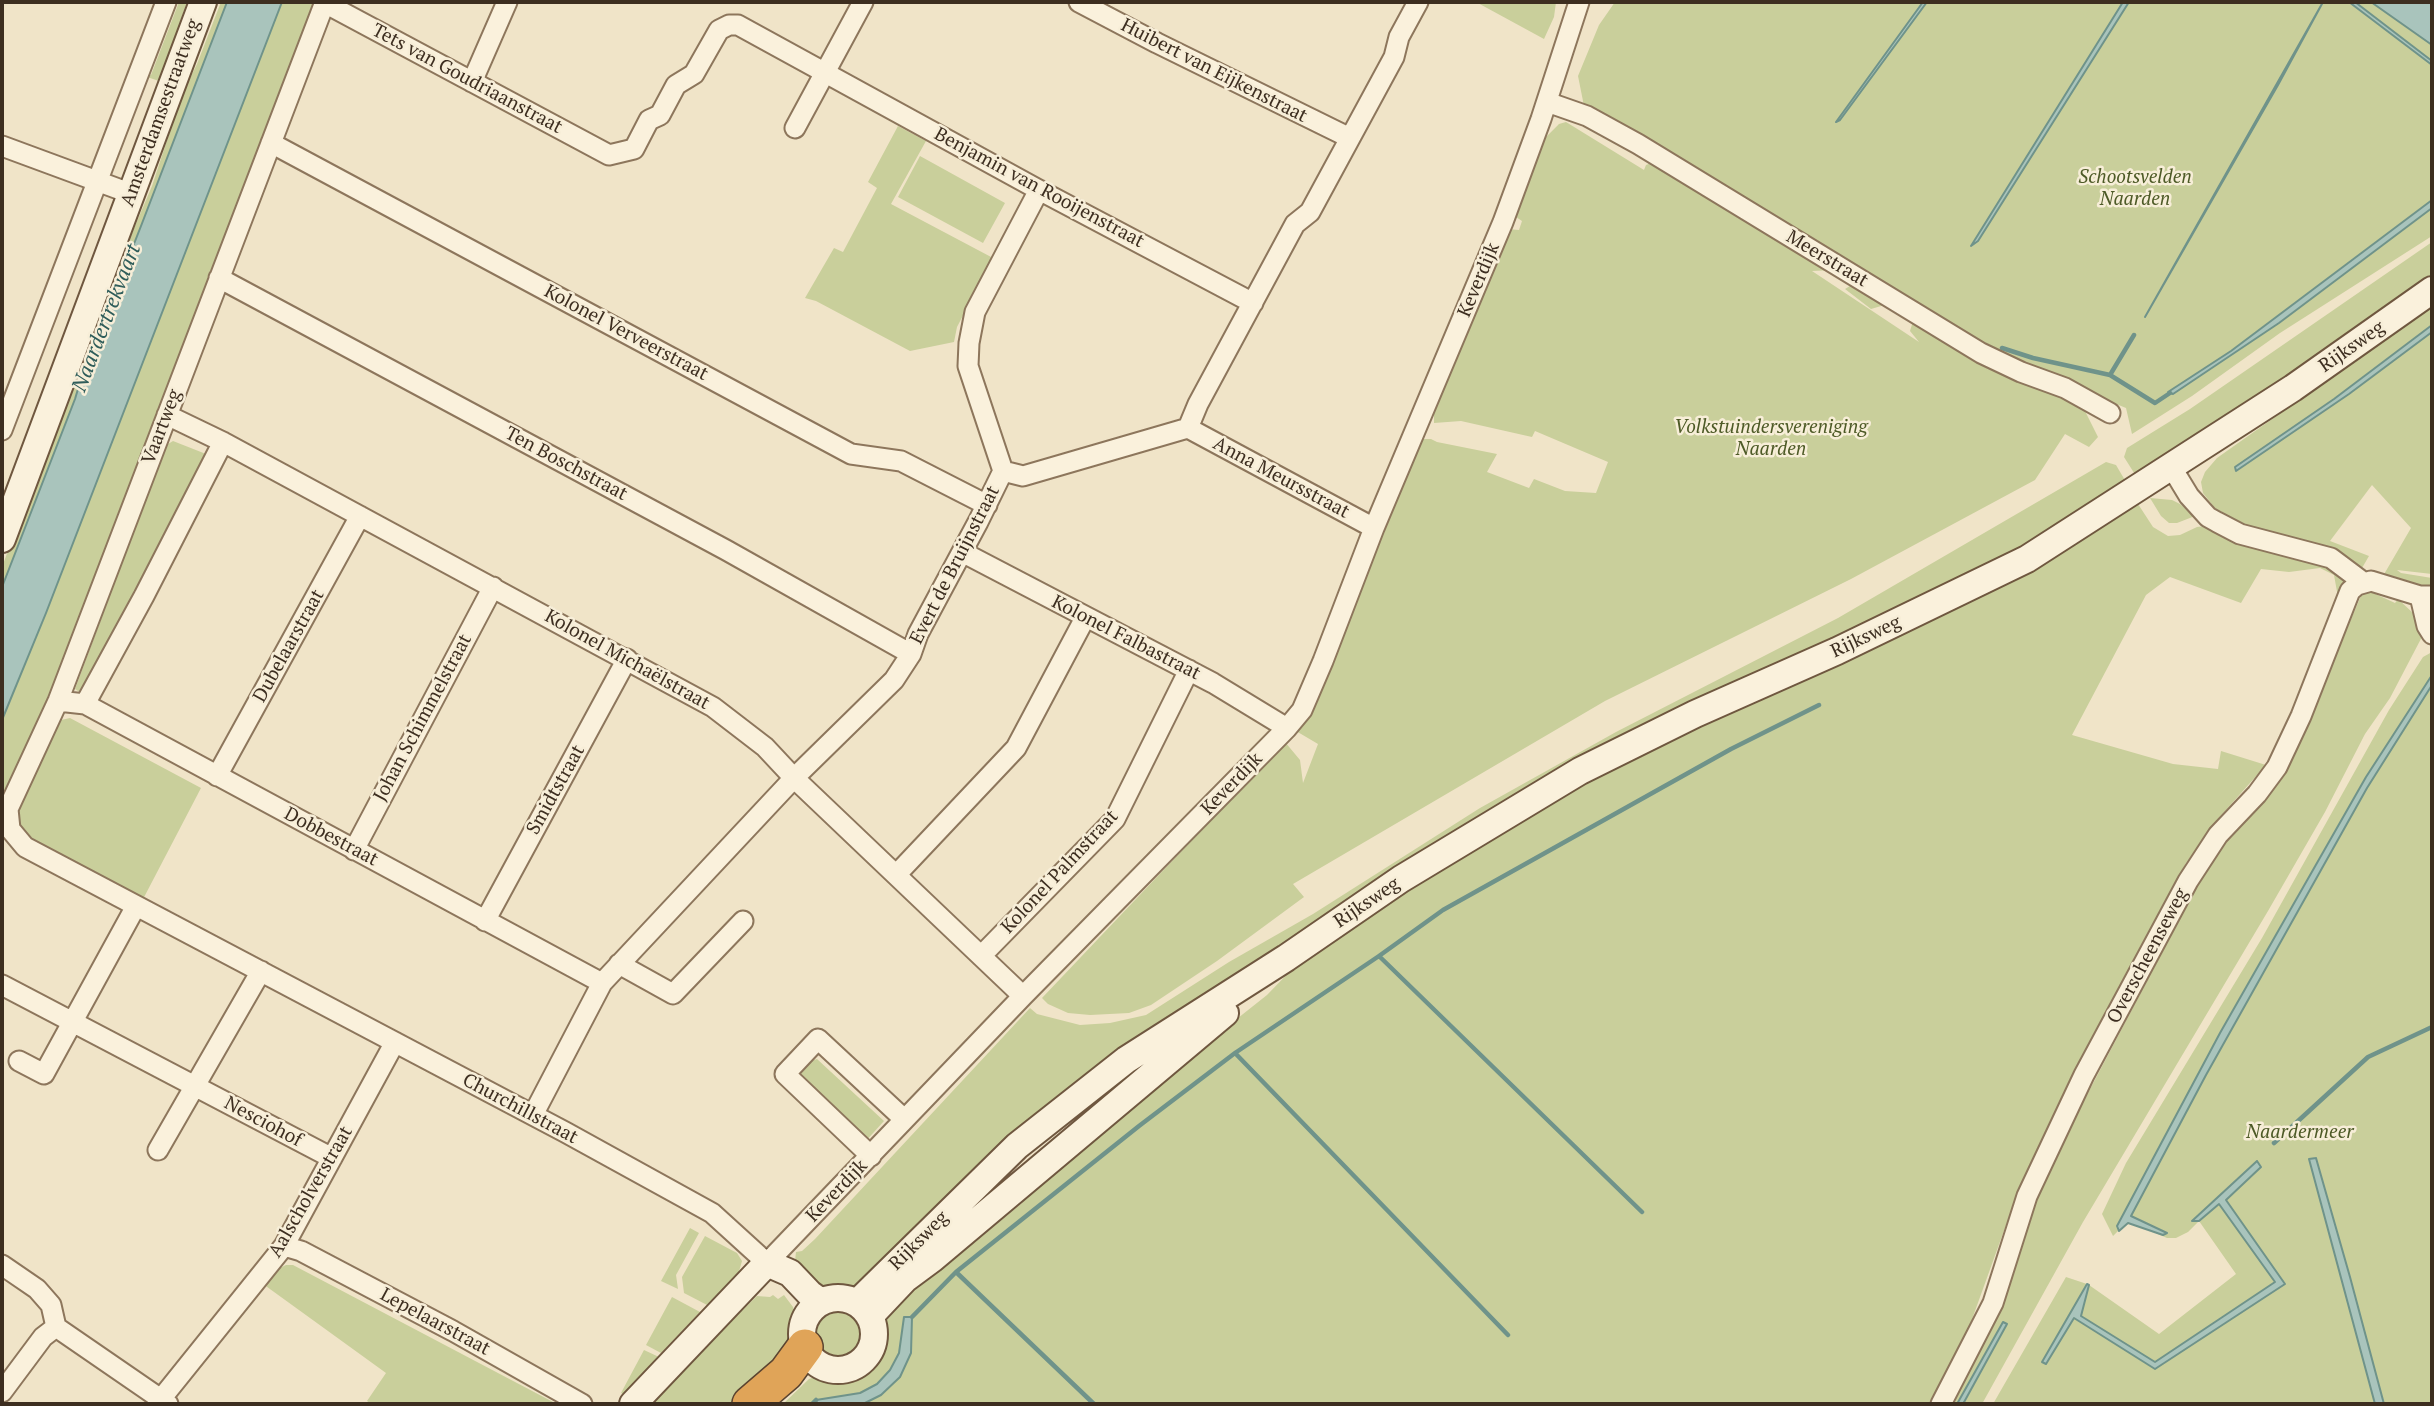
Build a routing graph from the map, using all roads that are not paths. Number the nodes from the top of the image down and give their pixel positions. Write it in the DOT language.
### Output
graph roads {
  1 [pos="166,2"];
  2 [pos="203,2"];
  3 [pos="325,2"];
  4 [pos="507,2"];
  5 [pos="863,2"];
  6 [pos="1079,2"];
  7 [pos="1418,2"];
  8 [pos="1578,2"];
  9 [pos="825,72"];
  10 [pos="472,82"];
  11 [pos="1547,102"];
  12 [pos="795,128"];
  13 [pos="1350,138"];
  14 [pos="271,143"];
  15 [pos="2,146"];
  16 [pos="609,155"];
  17 [pos="97,181"];
  18 [pos="1039,190"];
  19 [pos="132,194"];
  20 [pos="219,278"];
  21 [pos="2432,290"];
  22 [pos="1253,303"];
  23 [pos="2110,413"];
  24 [pos="167,415"];
  25 [pos="1188,428"];
  26 [pos="2,430"];
  27 [pos="223,442"];
  28 [pos="2172,468"];
  29 [pos="1003,471"];
  30 [pos="987,505"];
  31 [pos="360,516"];
  32 [pos="1374,528"];
  33 [pos="2,539"];
  34 [pos="962,552"];
  35 [pos="2363,582"];
  36 [pos="493,587"];
  37 [pos="2426,596"];
  38 [pos="1085,618"];
  39 [pos="2432,634"];
  40 [pos="911,654"];
  41 [pos="627,659"];
  42 [pos="1189,670"];
  43 [pos="58,701"];
  44 [pos="85,704"];
  45 [pos="1287,728"];
  46 [pos="217,776"];
  47 [pos="794,778"];
  48 [pos="25,847"];
  49 [pos="354,849"];
  50 [pos="896,875"];
  51 [pos="136,906"];
  52 [pos="485,920"];
  53 [pos="743,921"];
  54 [pos="981,956"];
  55 [pos="619,964"];
  56 [pos="261,971"];
  57 [pos="602,983"];
  58 [pos="2,985"];
  59 [pos="1023,996"];
  60 [pos="72,1022"];
  61 [pos="395,1042"];
  62 [pos="19,1061"];
  63 [pos="194,1086"];
  64 [pos="533,1115"];
  65 [pos="904,1119"];
  66 [pos="158,1150"];
  67 [pos="871,1156"];
  68 [pos="332,1158"];
  69 [pos="284,1246"];
  70 [pos="768,1263"];
  71 [pos="2,1265"];
  72 [pos="863,1309"];
  73 [pos="56,1327"];
  74 [pos="814,1333"];
  75 [pos="2,1392"];
  76 [pos="165,1401"];
  77 [pos="582,1404"];
  78 [pos="633,1404"];
  79 [pos="751,1404"];
  80 [pos="775,1404"];
  81 [pos="1941,1404"];
  1 -- 17 [label="street, Amsterdamsestraatweg"];
  2 -- 19 [label="main road, Amsterdamsestraatweg"];
  3 -- 10 [label="street, Tets van Goudriaanstraat"];
  3 -- 14 [label="street, Vaartweg"];
  4 -- 10 [label="street"];
  5 -- 9 [label="street"];
  6 -- 13 [label="street, Huibert van Eijkenstraat"];
  7 -- 13 [label="street"];
  8 -- 11 [label="street, Keverdijk"];
  9 -- 12 [label="street"];
  9 -- 16 [label="street, Benjamin van Rooijenstraat"];
  9 -- 18 [label="street, Benjamin van Rooijenstraat"];
  10 -- 16 [label="street, Tets van Goudriaanstraat"];
  11 -- 23 [label="street, Meerstraat"];
  11 -- 32 [label="street, Keverdijk"];
  13 -- 22 [label="street"];
  14 -- 20 [label="street, Vaartweg"];
  14 -- 30 [label="street, Kolonel Verveerstraat"];
  15 -- 17 [label="street"];
  17 -- 19 [label="street"];
  17 -- 26 [label="street, Amsterdamsestraatweg"];
  18 -- 22 [label="street, Benjamin van Rooijenstraat"];
  18 -- 29 [label="street"];
  19 -- 33 [label="main road, Amsterdamsestraatweg"];
  20 -- 24 [label="street, Vaartweg"];
  20 -- 40 [label="street, Ten Boschstraat"];
  21 -- 28 [label="main road, Rijksweg"];
  22 -- 25 [label="street"];
  24 -- 27 [label="street, Kolonel Michaëlstraat"];
  24 -- 43 [label="street, Vaartweg"];
  25 -- 29 [label="street, Evert de Bruijnstraat"];
  25 -- 32 [label="street, Anna Meursstraat"];
  27 -- 31 [label="street, Kolonel Michaëlstraat"];
  27 -- 44 [label="street"];
  28 -- 35 [label="street"];
  28 -- 72 [label="main road, Rijksweg"];
  29 -- 30 [label="street, Evert de Bruijnstraat"];
  30 -- 34 [label="street, Evert de Bruijnstraat"];
  31 -- 36 [label="street, Kolonel Michaëlstraat"];
  31 -- 46 [label="street, Dubelaarstraat"];
  32 -- 45 [label="street, Keverdijk"];
  34 -- 38 [label="street, Kolonel Falbastraat"];
  34 -- 40 [label="street, Evert de Bruijnstraat"];
  35 -- 37 [label="street"];
  35 -- 81 [label="street, Overscheenseweg"];
  36 -- 41 [label="street, Kolonel Michaëlstraat"];
  36 -- 49 [label="street, Johan Schimmelstraat"];
  37 -- 39 [label="street"];
  38 -- 42 [label="street, Kolonel Falbastraat"];
  38 -- 50 [label="street"];
  40 -- 47 [label="street, Evert de Bruijnstraat"];
  41 -- 47 [label="street, Kolonel Michaëlstraat"];
  41 -- 52 [label="street, Smidtstraat"];
  42 -- 45 [label="street, Kolonel Falbastraat"];
  42 -- 54 [label="street, Kolonel Palmstraat"];
  43 -- 44 [label="street, Dobbestraat"];
  43 -- 48 [label="street, Vaartweg"];
  44 -- 46 [label="street, Dobbestraat"];
  45 -- 59 [label="street, Keverdijk"];
  46 -- 49 [label="street, Dobbestraat"];
  47 -- 50 [label="street, Kolonel Michaëlstraat"];
  47 -- 55 [label="street, Evert de Bruijnstraat"];
  48 -- 51 [label="street, Churchillstraat"];
  49 -- 52 [label="street, Dobbestraat"];
  50 -- 54 [label="street, Kolonel Michaëlstraat"];
  51 -- 56 [label="street, Churchillstraat"];
  51 -- 60 [label="street"];
  52 -- 57 [label="street, Dobbestraat"];
  53 -- 55 [label="street"];
  54 -- 59 [label="street, Kolonel Michaëlstraat"];
  55 -- 57 [label="street, Evert de Bruijnstraat"];
  56 -- 61 [label="street, Churchillstraat"];
  56 -- 63 [label="street"];
  57 -- 64 [label="street, Evert de Bruijnstraat"];
  58 -- 60 [label="street, Nesciohof"];
  59 -- 65 [label="street, Keverdijk"];
  60 -- 62 [label="street"];
  60 -- 63 [label="street, Nesciohof"];
  61 -- 64 [label="street, Churchillstraat"];
  61 -- 68 [label="street, Aalscholverstraat"];
  63 -- 66 [label="street"];
  63 -- 68 [label="street, Nesciohof"];
  64 -- 70 [label="street, Churchillstraat"];
  65 -- 67 [label="street, Keverdijk"];
  65 -- 67 [label="street"];
  67 -- 70 [label="street, Keverdijk"];
  68 -- 69 [label="street, Aalscholverstraat"];
  69 -- 76 [label="street, Aalscholverstraat"];
  69 -- 77 [label="street, Lepelaarstraat"];
  70 -- 74 [label="main road, Churchillstraat"];
  70 -- 78 [label="main road, Keverdijk"];
  71 -- 73 [label="street"];
  72 -- 74 [label="main road"];
  72 -- 74 [label="main road"];
  73 -- 75 [label="street"];
  73 -- 76 [label="street"];
  74 -- 79 [label="highway"];
  74 -- 80 [label="highway"];
}
